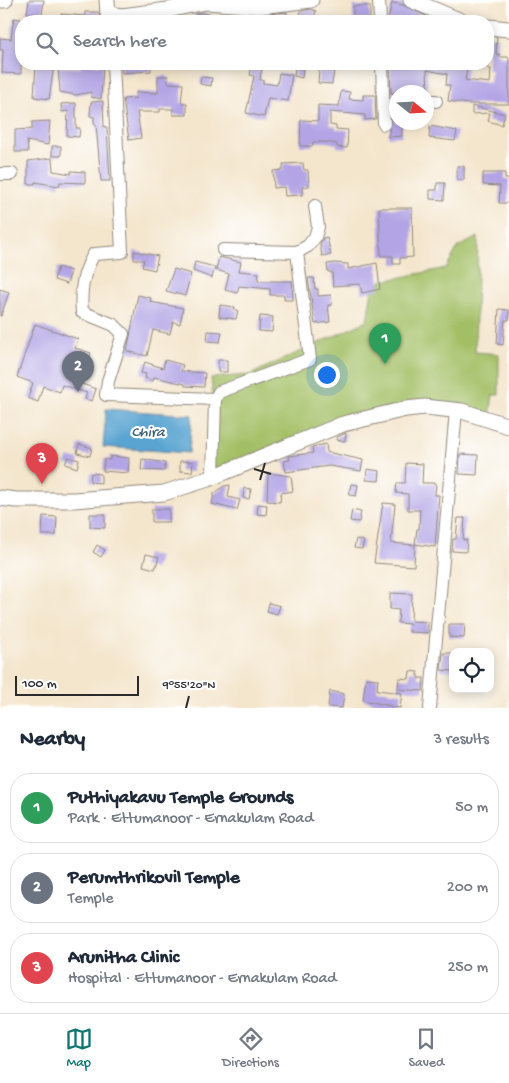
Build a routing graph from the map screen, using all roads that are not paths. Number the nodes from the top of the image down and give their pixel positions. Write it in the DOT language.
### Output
graph roads {
  1 [pos="0,0"];
  2 [pos="5,0"];
  3 [pos="306,0"];
  4 [pos="311,0"];
  5 [pos="379,0"];
  6 [pos="411,0"];
  7 [pos="248,3"];
  8 [pos="130,15"];
  9 [pos="380,15"];
  10 [pos="447,15"];
  11 [pos="494,27"];
  12 [pos="509,29"];
  13 [pos="113,70"];
  14 [pos="382,70"];
  15 [pos="383,104"];
  16 [pos="389,104"];
  17 [pos="384,124"];
  18 [pos="315,206"];
  19 [pos="223,250"];
  20 [pos="297,252"];
  21 [pos="215,399"];
  22 [pos="456,410"];
  23 [pos="509,426"];
  24 [pos="212,477"];
  25 [pos="0,498"];
  26 [pos="430,708"];
  1 -- 2 [label="main road"];
  3 -- 4 [label="main road"];
  3 -- 7 [label="main road"];
  5 -- 9 [label="street"];
  6 -- 10 [label="main road"];
  7 -- 8 [label="main road"];
  11 -- 12 [label="main road"];
  13 -- 21 [label="street"];
  14 -- 15 [label="street"];
  15 -- 16 [label="street"];
  15 -- 17 [label="street"];
  18 -- 20 [label="street"];
  19 -- 20 [label="street"];
  20 -- 21 [label="street"];
  21 -- 24 [label="street"];
  22 -- 23 [label="main road"];
  22 -- 24 [label="main road"];
  22 -- 26 [label="street"];
  24 -- 25 [label="main road"];
}
